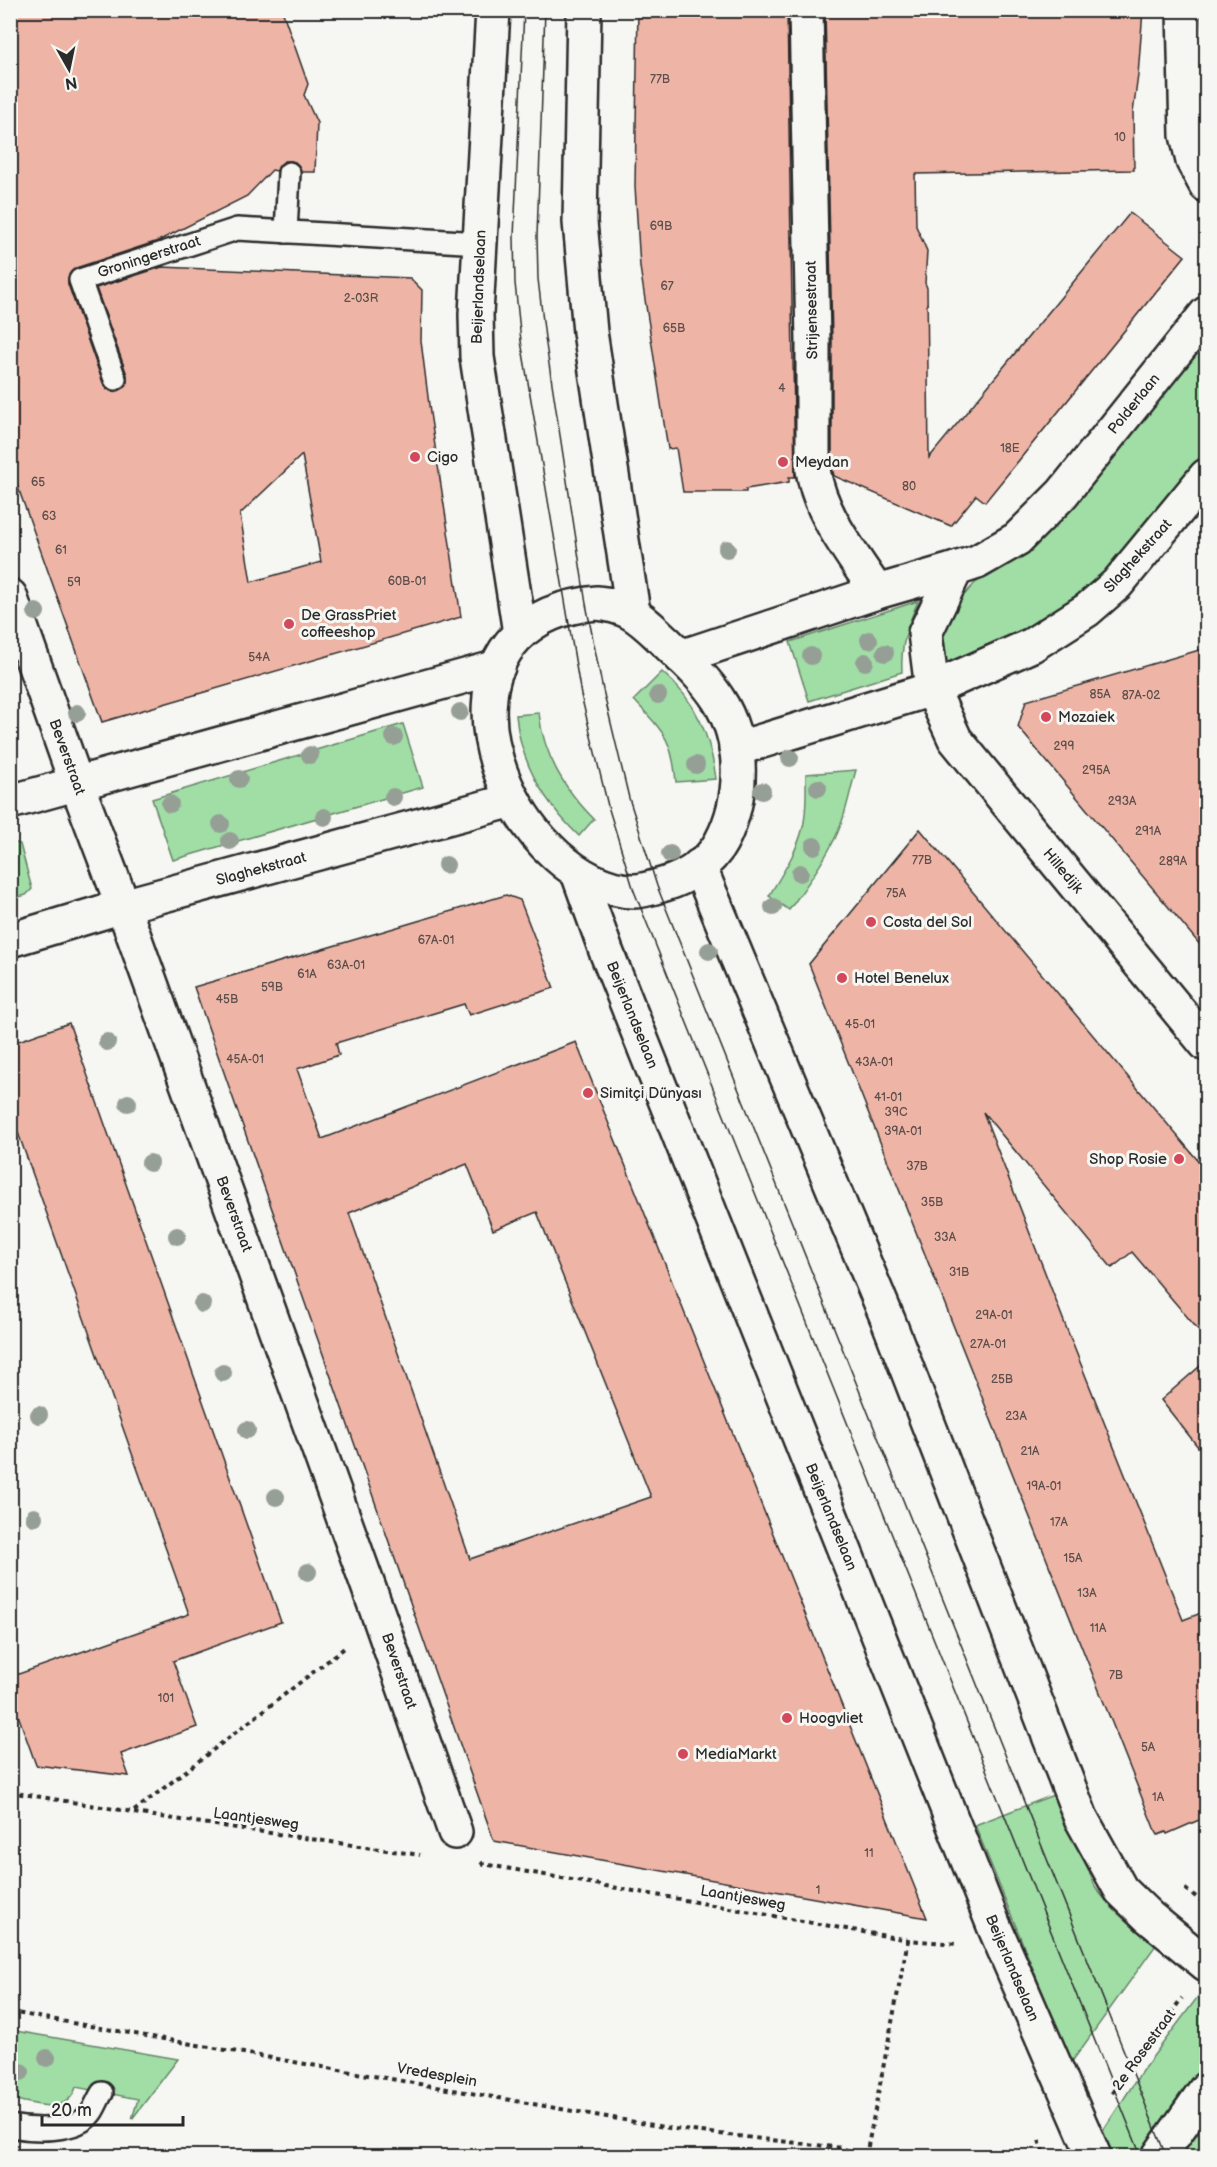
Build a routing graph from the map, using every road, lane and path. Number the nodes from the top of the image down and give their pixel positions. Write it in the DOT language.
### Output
graph roads {
  1 [pos="493,10"];
  2 [pos="584,10"];
  3 [pos="806,10"];
  4 [pos="1184,10"];
  5 [pos="289,173"];
  6 [pos="1206,185"];
  7 [pos="286,232"];
  8 [pos="481,243"];
  9 [pos="1206,314"];
  10 [pos="115,379"];
  11 [pos="1206,476"];
  12 [pos="956,569"];
  13 [pos="877,592"];
  14 [pos="10,596"];
  15 [pos="633,612"];
  16 [pos="520,633"];
  17 [pos="681,657"];
  18 [pos="498,667"];
  19 [pos="932,690"];
  20 [pos="736,749"];
  21 [pos="76,782"];
  22 [pos="513,800"];
  23 [pos="10,802"];
  24 [pos="699,866"];
  25 [pos="578,873"];
  26 [pos="123,906"];
  27 [pos="10,940"];
  28 [pos="1206,1044"];
  29 [pos="381,1619"];
  30 [pos="10,1792"];
  31 [pos="133,1812"];
  32 [pos="455,1832"];
  33 [pos="425,1856"];
  34 [pos="472,1863"];
  35 [pos="483,1864"];
  36 [pos="994,1926"];
  37 [pos="908,1940"];
  38 [pos="1206,1964"];
  39 [pos="1186,1993"];
  40 [pos="10,2012"];
  41 [pos="1206,2090"];
  42 [pos="102,2093"];
  43 [pos="10,2126"];
  44 [pos="1090,2147"];
  45 [pos="860,2157"];
  46 [pos="866,2157"];
  47 [pos="1159,2157"];
  1 -- 8 [label="street, Beijerlandselaan"];
  2 -- 15 [label="street"];
  3 -- 13 [label="street, Strijensestraat"];
  4 -- 6 [label="street"];
  5 -- 7 [label="lane"];
  7 -- 8 [label="lane, Groningerstraat"];
  7 -- 10 [label="lane, Groningerstraat"];
  8 -- 16 [label="street, Beijerlandselaan"];
  9 -- 12 [label="street, Polderlaan"];
  11 -- 19 [label="street, Slaghekstraat"];
  12 -- 13 [label="street"];
  12 -- 19 [label="street"];
  13 -- 17 [label="street"];
  14 -- 21 [label="street, Beverstraat"];
  15 -- 16 [label="street"];
  15 -- 17 [label="street"];
  16 -- 18 [label="street"];
  17 -- 20 [label="street"];
  18 -- 21 [label="street"];
  18 -- 22 [label="street"];
  19 -- 20 [label="street, Slaghekstraat"];
  19 -- 28 [label="street, Hilledijk"];
  20 -- 24 [label="street"];
  21 -- 23 [label="street"];
  21 -- 26 [label="street, Beverstraat"];
  22 -- 25 [label="street"];
  22 -- 26 [label="street, Slaghekstraat"];
  24 -- 25 [label="street"];
  24 -- 38 [label="street"];
  25 -- 36 [label="street, Beijerlandselaan"];
  26 -- 27 [label="street, Slaghekstraat"];
  26 -- 29 [label="street, Beverstraat"];
  29 -- 31 [label="path"];
  29 -- 32 [label="street, Beverstraat"];
  30 -- 31 [label="path, Laantjesweg"];
  31 -- 33 [label="path, Laantjesweg"];
  32 -- 35 [label="path"];
  34 -- 35 [label="path, Laantjesweg"];
  35 -- 37 [label="path, Laantjesweg"];
  36 -- 37 [label="path, Laantjesweg"];
  36 -- 44 [label="street, Beijerlandselaan"];
  37 -- 46 [label="path"];
  39 -- 44 [label="path, 2e Rosestraat"];
  40 -- 45 [label="path, Vredesplein"];
  41 -- 47 [label="street"];
  42 -- 43 [label="lane"];
}
